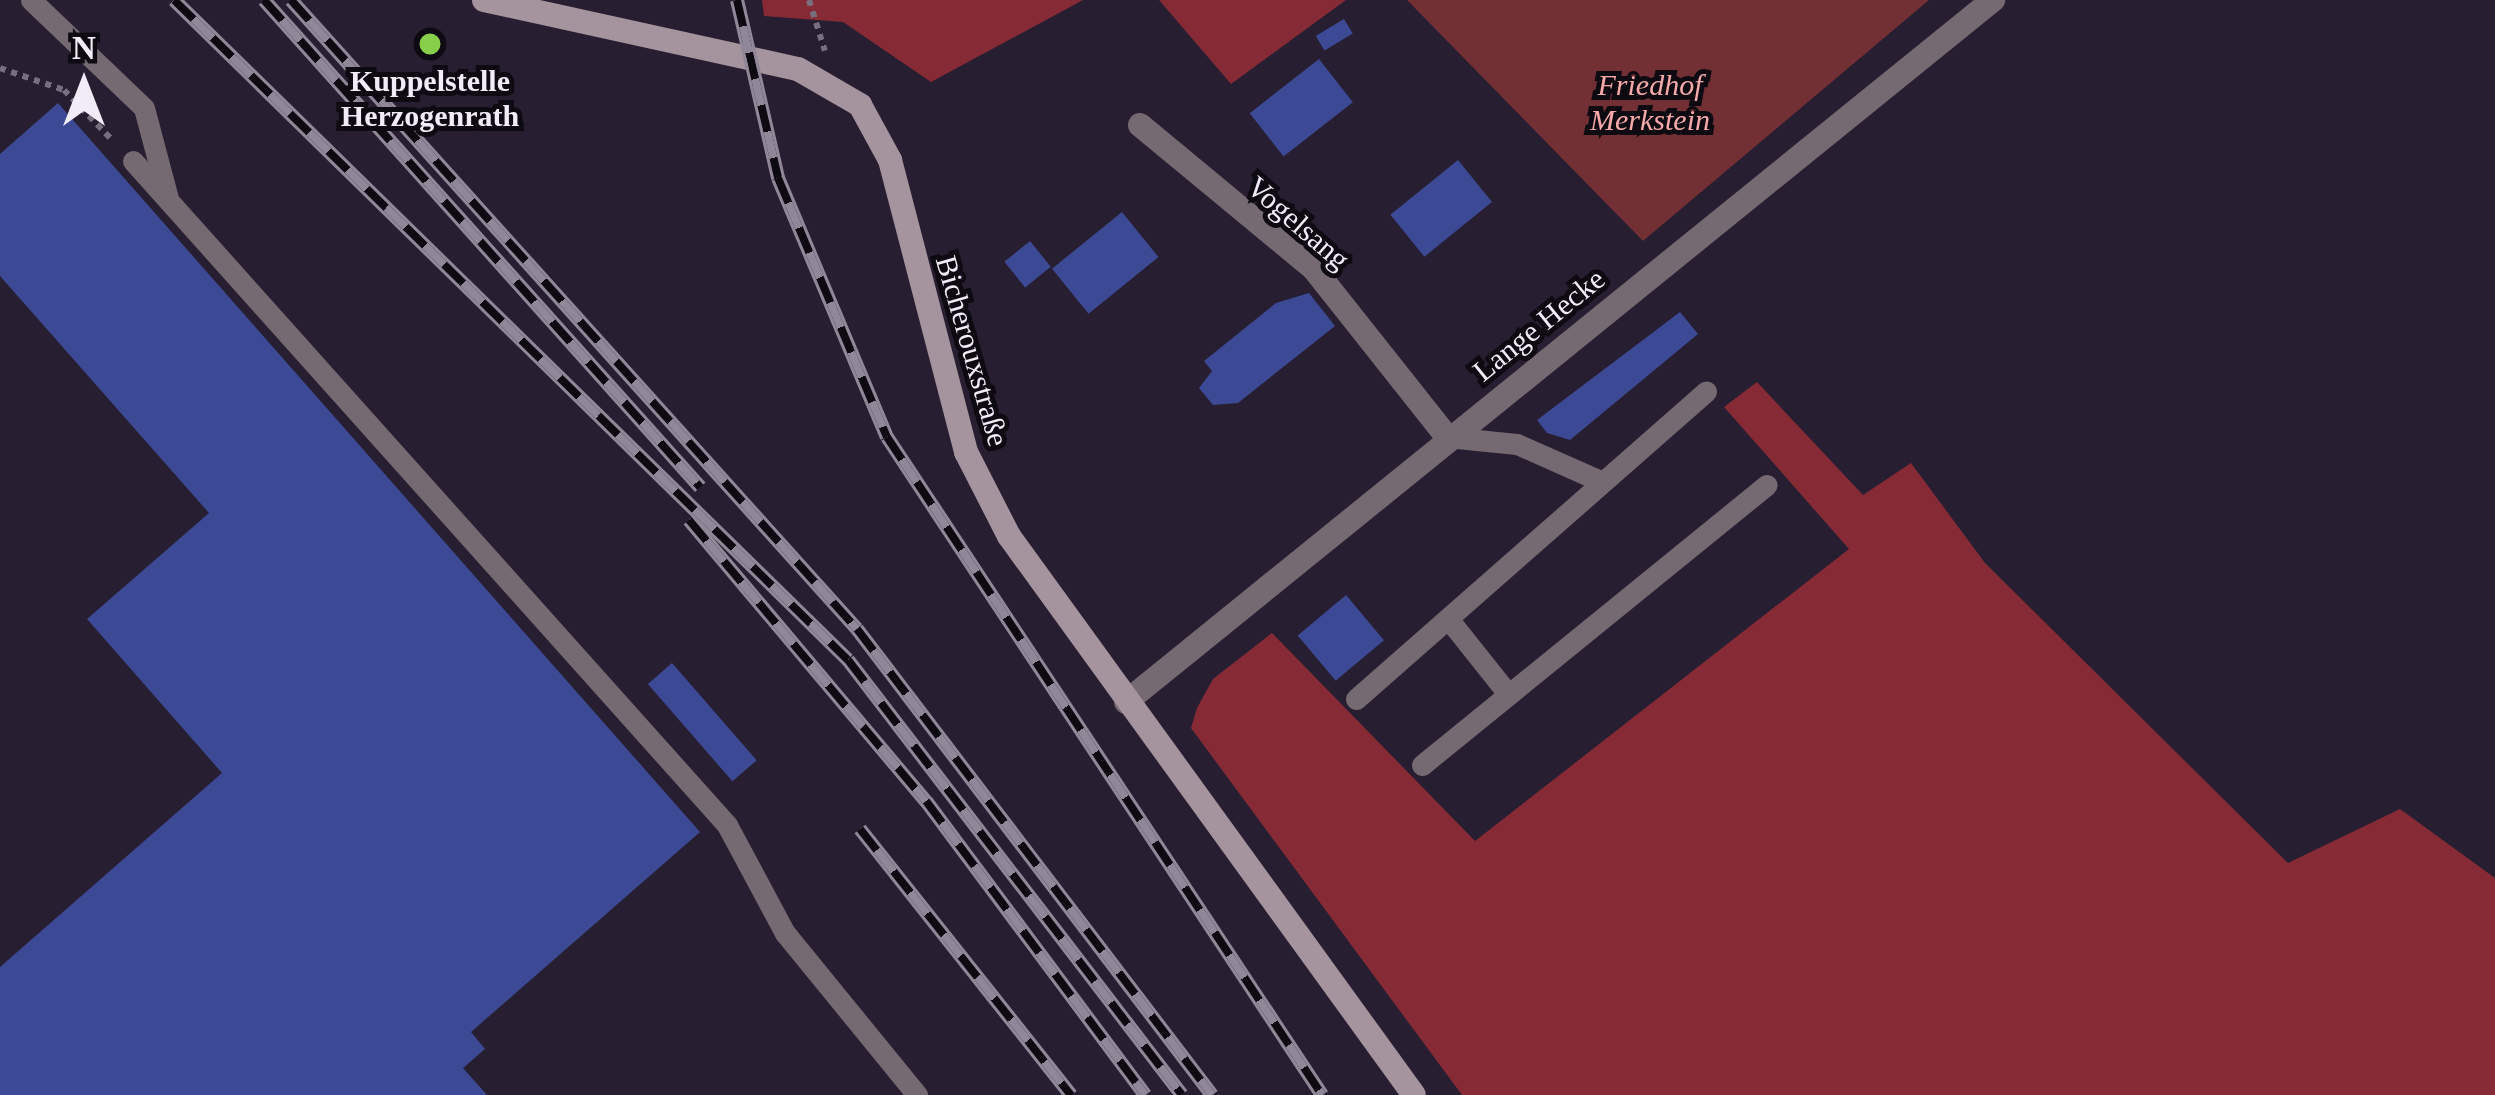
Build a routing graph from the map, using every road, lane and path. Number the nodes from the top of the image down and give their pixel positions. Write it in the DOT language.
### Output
graph roads {
  1 [pos="31,0"];
  2 [pos="484,0"];
  3 [pos="809,0"];
  4 [pos="1994,0"];
  5 [pos="0,68"];
  6 [pos="835,83"];
  7 [pos="1140,125"];
  8 [pos="133,161"];
  9 [pos="168,201"];
  10 [pos="1706,392"];
  11 [pos="1447,437"];
  12 [pos="1597,479"];
  13 [pos="1766,484"];
  14 [pos="1450,621"];
  15 [pos="1508,694"];
  16 [pos="1356,698"];
  17 [pos="1126,702"];
  18 [pos="1422,765"];
  19 [pos="917,1095"];
  20 [pos="1414,1095"];
  1 -- 9 [label="lane"];
  2 -- 6 [label="street"];
  3 -- 6 [label="path"];
  4 -- 11 [label="street, Lange Hecke"];
  5 -- 8 [label="path"];
  6 -- 17 [label="street, Bicherouxstraße"];
  7 -- 11 [label="street, Vogelsang"];
  8 -- 9 [label="lane"];
  9 -- 19 [label="lane"];
  10 -- 12 [label="lane"];
  11 -- 12 [label="lane"];
  11 -- 17 [label="street, Lange Hecke"];
  12 -- 14 [label="lane"];
  13 -- 15 [label="lane"];
  14 -- 15 [label="lane"];
  14 -- 16 [label="lane"];
  15 -- 18 [label="lane"];
  17 -- 20 [label="street, Bicherouxstraße"];
}
